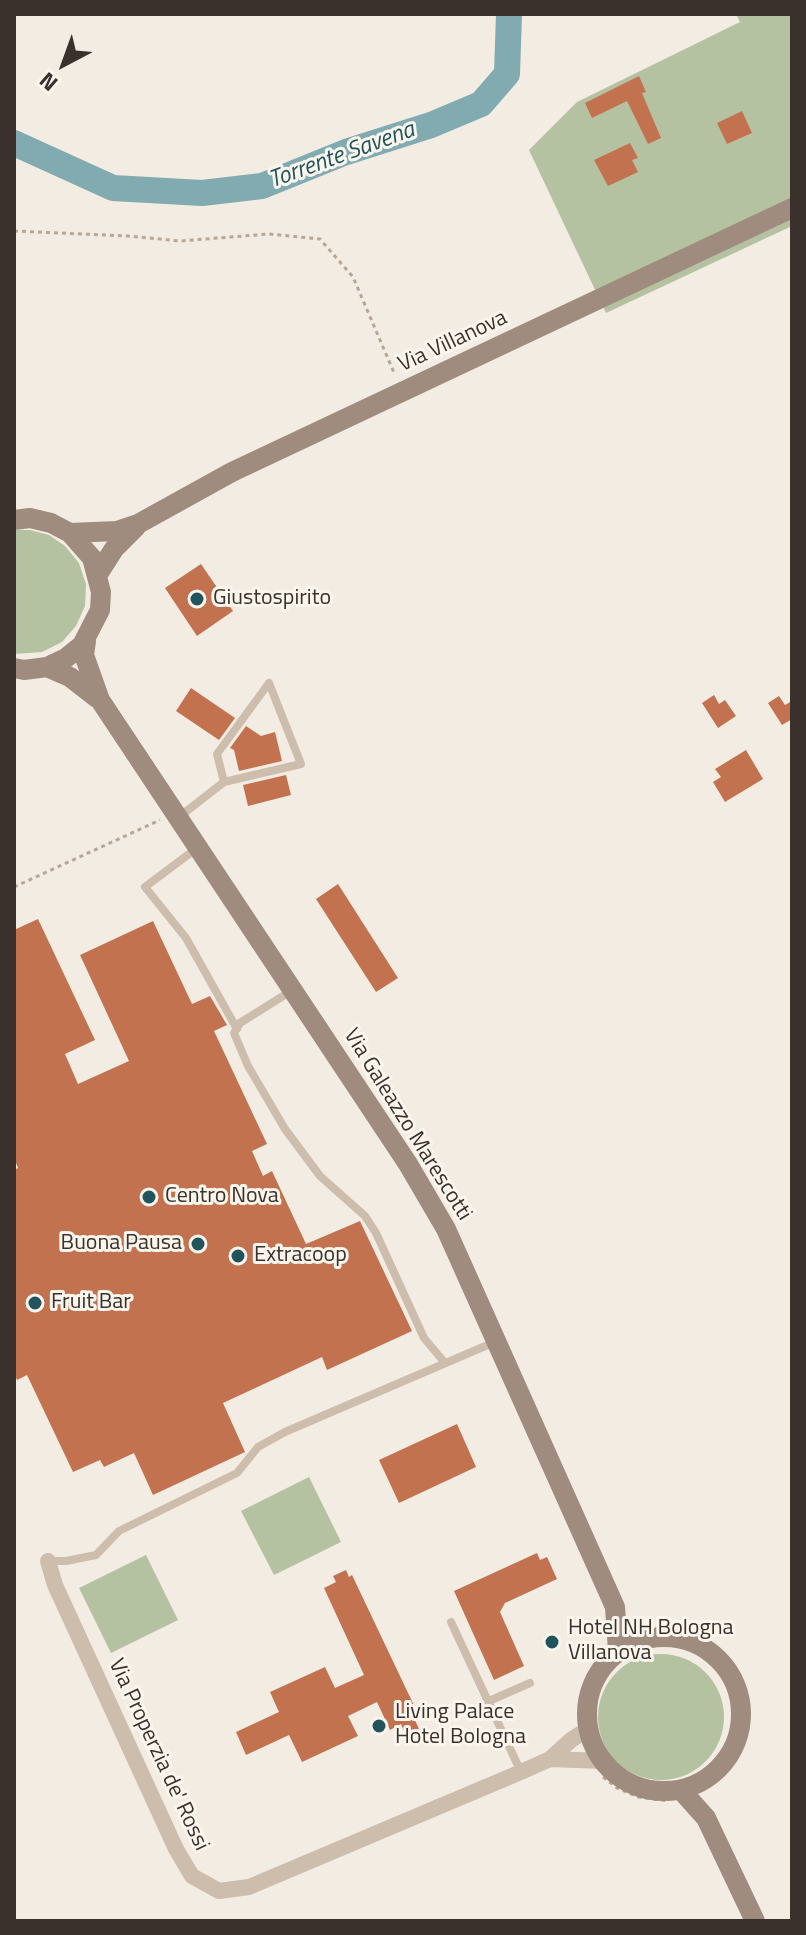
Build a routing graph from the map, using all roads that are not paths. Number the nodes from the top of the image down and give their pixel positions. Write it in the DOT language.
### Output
graph roads {
  1 [pos="792,208"];
  2 [pos="14,520"];
  3 [pos="138,524"];
  4 [pos="70,533"];
  5 [pos="98,574"];
  6 [pos="86,641"];
  7 [pos="47,667"];
  8 [pos="14,668"];
  9 [pos="100,700"];
  10 [pos="224,782"];
  11 [pos="169,819"];
  12 [pos="198,847"];
  13 [pos="293,990"];
  14 [pos="237,1029"];
  15 [pos="497,1340"];
  16 [pos="445,1363"];
  17 [pos="48,1561"];
  18 [pos="615,1607"];
  19 [pos="451,1622"];
  20 [pos="645,1638"];
  21 [pos="618,1651"];
  22 [pos="530,1683"];
  23 [pos="489,1701"];
  24 [pos="588,1729"];
  25 [pos="550,1759"];
  26 [pos="603,1761"];
  27 [pos="717,1771"];
  28 [pos="521,1772"];
  29 [pos="680,1797"];
  30 [pos="706,1818"];
  31 [pos="755,1921"];
  1 -- 3 [label="street, Via Villanova"];
  2 -- 4 [label="street"];
  3 -- 4 [label="street, Via Villanova"];
  3 -- 5 [label="street, Via Villanova"];
  4 -- 5 [label="street"];
  5 -- 6 [label="street"];
  6 -- 7 [label="street"];
  6 -- 9 [label="street, Via Galeazzo Marescotti"];
  7 -- 8 [label="street"];
  7 -- 9 [label="street, Via Galeazzo Marescotti"];
  9 -- 11 [label="street, Via Galeazzo Marescotti"];
  10 -- 10 [label="lane"];
  10 -- 11 [label="lane"];
  11 -- 12 [label="street, Via Galeazzo Marescotti"];
  12 -- 13 [label="street, Via Galeazzo Marescotti"];
  12 -- 14 [label="lane"];
  13 -- 14 [label="lane"];
  13 -- 15 [label="street, Via Galeazzo Marescotti"];
  14 -- 16 [label="lane"];
  15 -- 16 [label="lane"];
  15 -- 18 [label="street, Via Galeazzo Marescotti"];
  16 -- 17 [label="lane"];
  17 -- 28 [label="street, Via Properzia de' Rossi"];
  18 -- 20 [label="street, Via Galeazzo Marescotti"];
  18 -- 21 [label="street, Via Galeazzo Marescotti"];
  19 -- 23 [label="lane"];
  20 -- 21 [label="street"];
  20 -- 27 [label="street"];
  21 -- 24 [label="street"];
  22 -- 23 [label="lane"];
  23 -- 28 [label="lane"];
  24 -- 25 [label="street, Via Properzia de' Rossi"];
  24 -- 26 [label="street"];
  25 -- 26 [label="street, Via Properzia de' Rossi"];
  25 -- 28 [label="street, Via Properzia de' Rossi"];
  26 -- 29 [label="street"];
  27 -- 29 [label="street"];
  27 -- 30 [label="street"];
  29 -- 30 [label="street"];
  30 -- 31 [label="street"];
}
